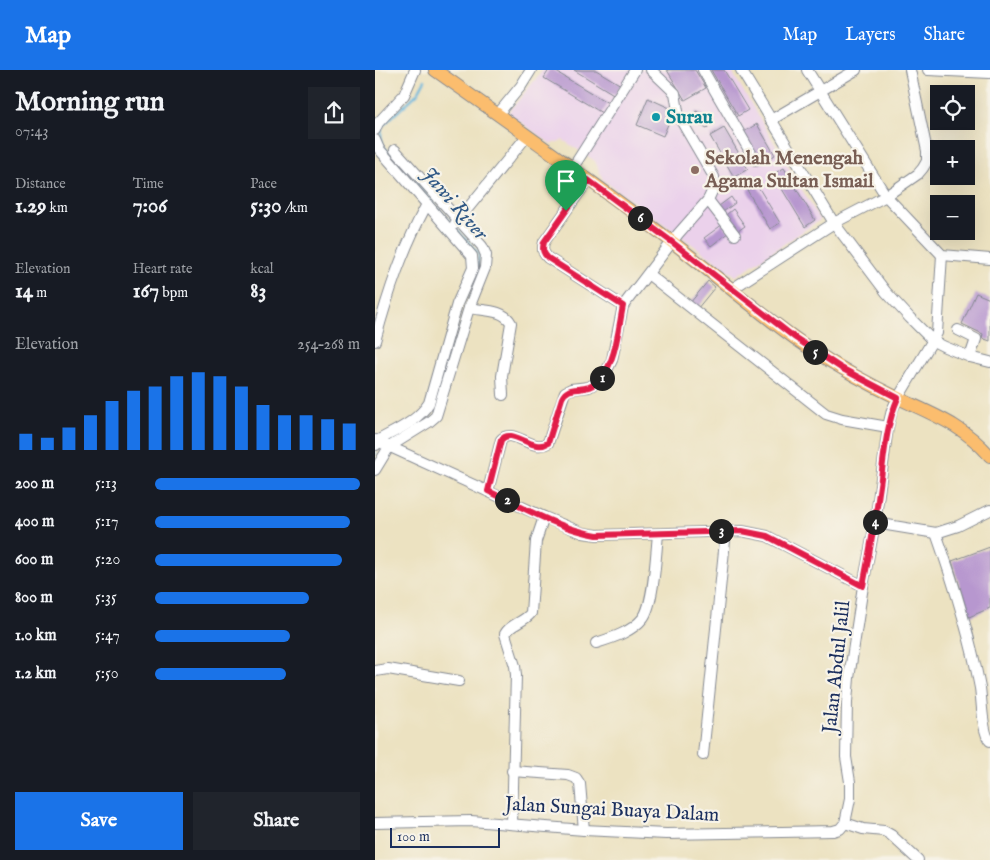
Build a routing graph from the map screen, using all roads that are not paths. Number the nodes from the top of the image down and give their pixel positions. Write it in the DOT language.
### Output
graph roads {
  1 [pos="415,70"];
  2 [pos="435,70"];
  3 [pos="531,70"];
  4 [pos="635,70"];
  5 [pos="651,70"];
  6 [pos="703,70"];
  7 [pos="741,70"];
  8 [pos="807,70"];
  9 [pos="856,70"];
  10 [pos="910,70"];
  11 [pos="928,70"];
  12 [pos="990,73"];
  13 [pos="820,92"];
  14 [pos="497,114"];
  15 [pos="771,120"];
  16 [pos="375,130"];
  17 [pos="527,136"];
  18 [pos="375,140"];
  19 [pos="395,150"];
  20 [pos="755,160"];
  21 [pos="572,169"];
  22 [pos="588,180"];
  23 [pos="886,196"];
  24 [pos="708,200"];
  25 [pos="427,204"];
  26 [pos="834,223"];
  27 [pos="454,225"];
  28 [pos="735,234"];
  29 [pos="672,242"];
  30 [pos="942,255"];
  31 [pos="990,259"];
  32 [pos="648,274"];
  33 [pos="732,289"];
  34 [pos="623,306"];
  35 [pos="469,308"];
  36 [pos="958,330"];
  37 [pos="375,341"];
  38 [pos="933,341"];
  39 [pos="970,357"];
  40 [pos="990,362"];
  41 [pos="503,395"];
  42 [pos="898,398"];
  43 [pos="888,427"];
  44 [pos="376,442"];
  45 [pos="389,447"];
  46 [pos="990,456"];
  47 [pos="375,470"];
  48 [pos="488,491"];
  49 [pos="990,510"];
  50 [pos="544,517"];
  51 [pos="875,524"];
  52 [pos="726,531"];
  53 [pos="936,532"];
  54 [pos="658,534"];
  55 [pos="863,586"];
  56 [pos="595,643"];
  57 [pos="375,672"];
  58 [pos="459,681"];
  59 [pos="990,740"];
  60 [pos="703,755"];
  61 [pos="512,771"];
  62 [pos="375,823"];
  63 [pos="845,823"];
  64 [pos="512,824"];
  65 [pos="584,830"];
  66 [pos="918,860"];
  1 -- 16 [label="street"];
  2 -- 14 [label="main road"];
  3 -- 14 [label="street"];
  4 -- 21 [label="street"];
  5 -- 24 [label="street"];
  6 -- 20 [label="street"];
  7 -- 15 [label="street"];
  8 -- 13 [label="street"];
  9 -- 13 [label="street"];
  10 -- 23 [label="street"];
  11 -- 12 [label="street"];
  13 -- 15 [label="street"];
  13 -- 23 [label="street"];
  14 -- 17 [label="main road"];
  15 -- 26 [label="street"];
  17 -- 21 [label="main road"];
  17 -- 27 [label="street"];
  18 -- 25 [label="street"];
  19 -- 27 [label="street"];
  21 -- 22 [label="main road"];
  22 -- 29 [label="main road"];
  22 -- 34 [label="street"];
  23 -- 26 [label="street"];
  23 -- 30 [label="street"];
  24 -- 28 [label="street"];
  24 -- 29 [label="street"];
  25 -- 27 [label="street"];
  25 -- 37 [label="street"];
  26 -- 33 [label="street"];
  26 -- 38 [label="street"];
  27 -- 35 [label="street"];
  27 -- 44 [label="street"];
  29 -- 32 [label="street"];
  29 -- 33 [label="main road"];
  30 -- 31 [label="street"];
  30 -- 38 [label="street, Jalan Abdul Jalil"];
  32 -- 34 [label="street"];
  32 -- 43 [label="street"];
  33 -- 42 [label="main road"];
  34 -- 48 [label="street"];
  35 -- 41 [label="street"];
  35 -- 45 [label="street"];
  36 -- 39 [label="street"];
  38 -- 39 [label="street"];
  38 -- 42 [label="street, Jalan Abdul Jalil"];
  39 -- 40 [label="street"];
  42 -- 43 [label="street, Jalan Abdul Jalil"];
  42 -- 46 [label="main road"];
  43 -- 51 [label="street, Jalan Abdul Jalil"];
  44 -- 45 [label="street"];
  45 -- 47 [label="street"];
  45 -- 48 [label="street"];
  48 -- 50 [label="street"];
  49 -- 53 [label="street"];
  50 -- 54 [label="street"];
  50 -- 61 [label="street"];
  51 -- 53 [label="street"];
  51 -- 55 [label="street, Jalan Abdul Jalil"];
  52 -- 54 [label="street"];
  52 -- 55 [label="street"];
  52 -- 60 [label="street"];
  53 -- 59 [label="street"];
  54 -- 56 [label="street"];
  55 -- 63 [label="street, Jalan Abdul Jalil"];
  57 -- 58 [label="street"];
  61 -- 64 [label="street"];
  61 -- 65 [label="street"];
  62 -- 64 [label="street, Jalan Sungai Buaya Dalam"];
  63 -- 65 [label="street, Jalan Sungai Buaya Dalam"];
  63 -- 66 [label="street"];
  64 -- 65 [label="street, Jalan Sungai Buaya Dalam"];
}
